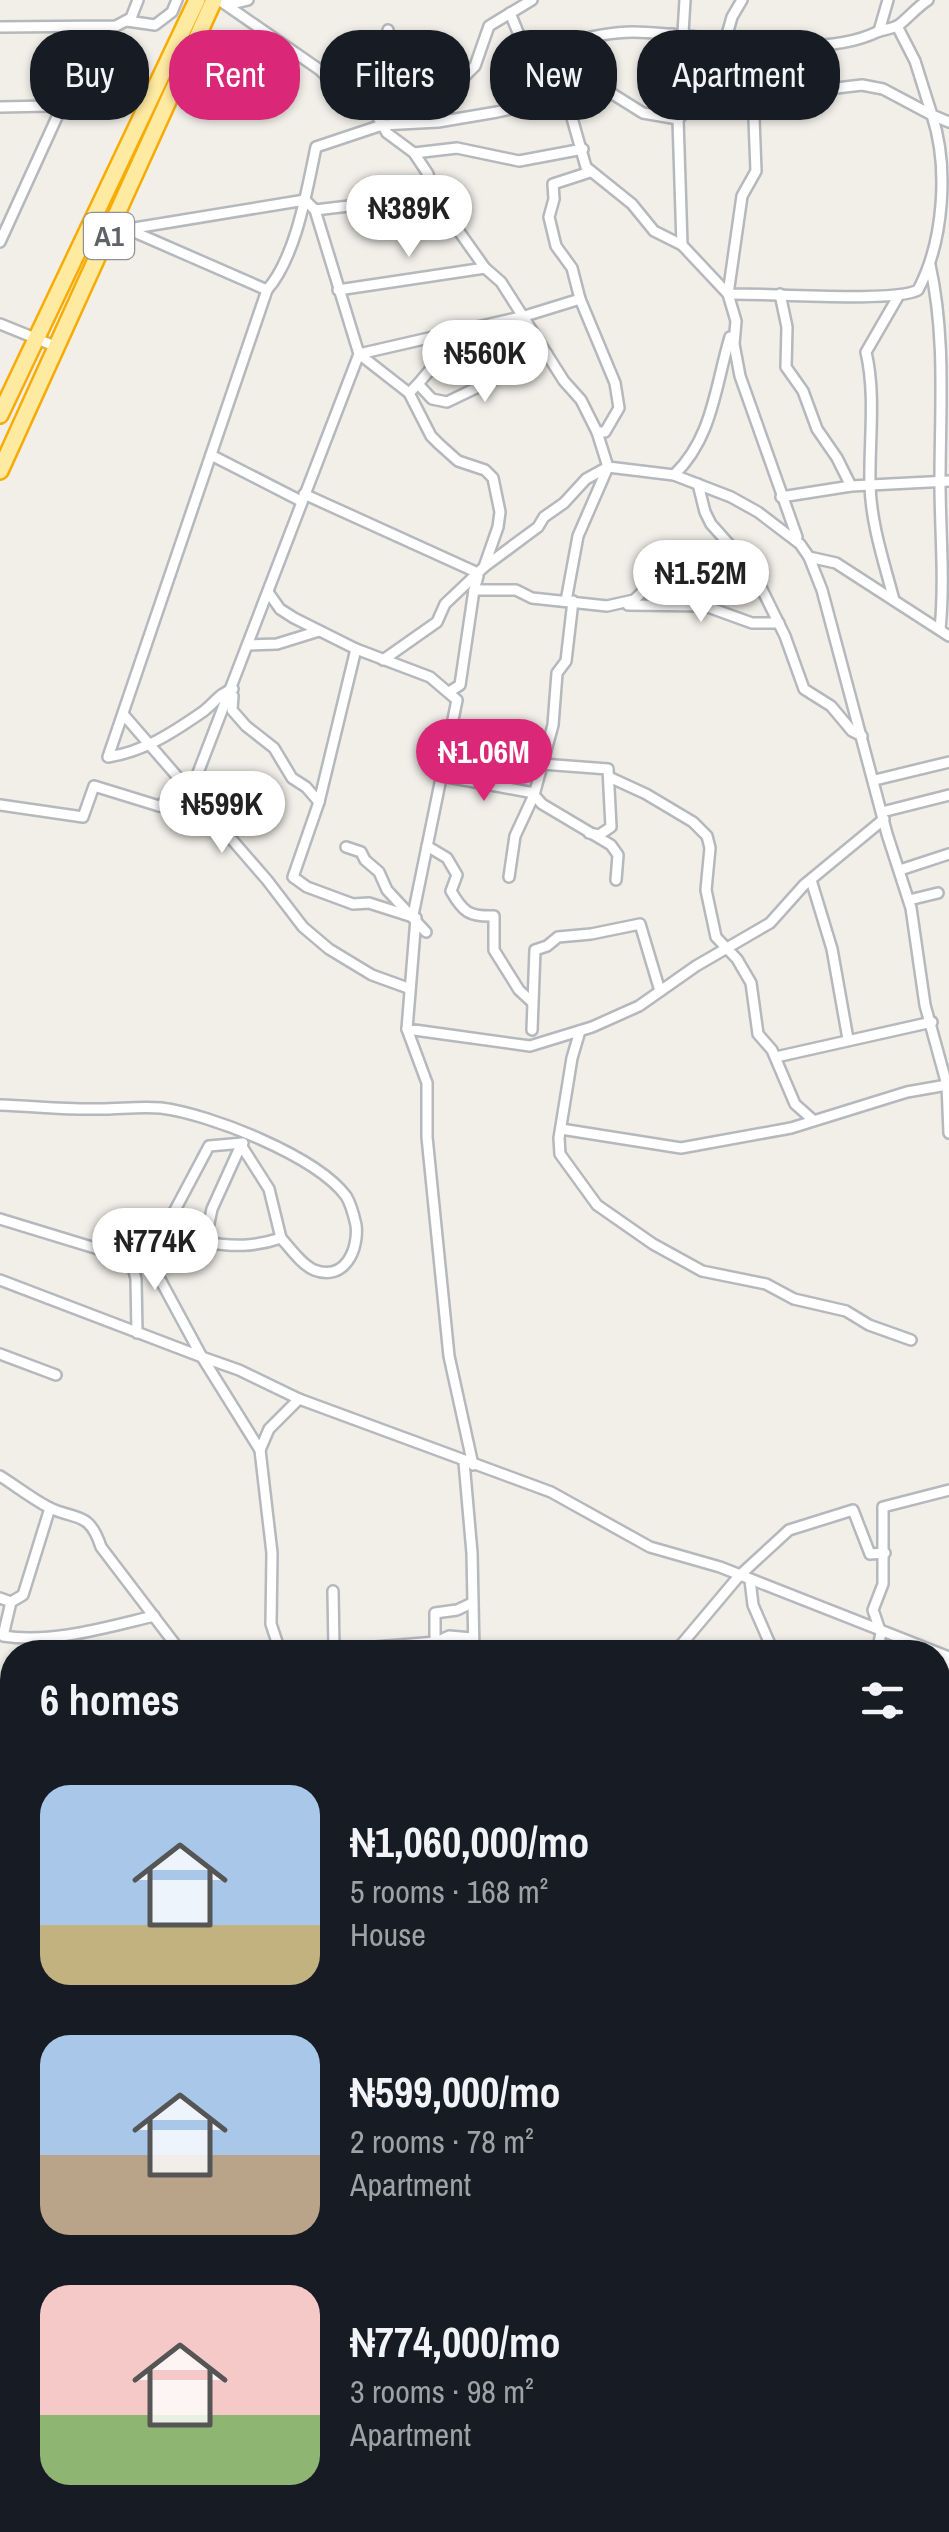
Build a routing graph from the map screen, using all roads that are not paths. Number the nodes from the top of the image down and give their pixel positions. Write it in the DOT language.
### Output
graph roads {
  1 [pos="138,0"];
  2 [pos="177,0"];
  3 [pos="198,0"];
  4 [pos="218,0"];
  5 [pos="248,0"];
  6 [pos="685,0"];
  7 [pos="742,0"];
  8 [pos="888,0"];
  9 [pos="928,0"];
  10 [pos="527,1"];
  11 [pos="510,13"];
  12 [pos="127,21"];
  13 [pos="897,26"];
  14 [pos="0,27"];
  15 [pos="517,30"];
  16 [pos="679,30"];
  17 [pos="728,30"];
  18 [pos="879,31"];
  19 [pos="840,43"];
  20 [pos="320,70"];
  21 [pos="470,70"];
  22 [pos="840,88"];
  23 [pos="149,102"];
  24 [pos="0,107"];
  25 [pos="30,107"];
  26 [pos="490,112"];
  27 [pos="932,115"];
  28 [pos="56,120"];
  29 [pos="140,120"];
  30 [pos="379,120"];
  31 [pos="574,120"];
  32 [pos="678,120"];
  33 [pos="753,120"];
  34 [pos="949,122"];
  35 [pos="382,125"];
  36 [pos="583,149"];
  37 [pos="414,153"];
  38 [pos="590,172"];
  39 [pos="434,196"];
  40 [pos="305,200"];
  41 [pos="315,210"];
  42 [pos="132,231"];
  43 [pos="110,232"];
  44 [pos="0,242"];
  45 [pos="682,245"];
  46 [pos="930,263"];
  47 [pos="485,268"];
  48 [pos="267,290"];
  49 [pos="338,290"];
  50 [pos="728,294"];
  51 [pos="780,294"];
  52 [pos="898,295"];
  53 [pos="580,299"];
  54 [pos="526,316"];
  55 [pos="736,320"];
  56 [pos="0,324"];
  57 [pos="944,330"];
  58 [pos="440,336"];
  59 [pos="36,340"];
  60 [pos="58,347"];
  61 [pos="359,354"];
  62 [pos="546,354"];
  63 [pos="446,360"];
  64 [pos="488,381"];
  65 [pos="418,384"];
  66 [pos="409,393"];
  67 [pos="0,415"];
  68 [pos="598,432"];
  69 [pos="211,455"];
  70 [pos="608,467"];
  71 [pos="0,471"];
  72 [pos="674,475"];
  73 [pos="944,481"];
  74 [pos="698,484"];
  75 [pos="850,486"];
  76 [pos="870,487"];
  77 [pos="780,497"];
  78 [pos="303,498"];
  79 [pos="800,544"];
  80 [pos="740,552"];
  81 [pos="810,557"];
  82 [pos="481,570"];
  83 [pos="474,590"];
  84 [pos="947,590"];
  85 [pos="268,592"];
  86 [pos="894,600"];
  87 [pos="570,601"];
  88 [pos="620,604"];
  89 [pos="779,624"];
  90 [pos="320,631"];
  91 [pos="945,632"];
  92 [pos="249,645"];
  93 [pos="356,650"];
  94 [pos="383,660"];
  95 [pos="232,689"];
  96 [pos="449,692"];
  97 [pos="123,714"];
  98 [pos="862,736"];
  99 [pos="150,744"];
  100 [pos="949,762"];
  101 [pos="542,764"];
  102 [pos="442,776"];
  103 [pos="609,777"];
  104 [pos="874,780"];
  105 [pos="186,786"];
  106 [pos="534,794"];
  107 [pos="949,795"];
  108 [pos="319,802"];
  109 [pos="0,805"];
  110 [pos="159,806"];
  111 [pos="205,808"];
  112 [pos="883,816"];
  113 [pos="611,826"];
  114 [pos="589,832"];
  115 [pos="427,846"];
  116 [pos="346,847"];
  117 [pos="949,853"];
  118 [pos="618,856"];
  119 [pos="900,870"];
  120 [pos="509,877"];
  121 [pos="616,880"];
  122 [pos="811,880"];
  123 [pos="938,894"];
  124 [pos="908,900"];
  125 [pos="414,917"];
  126 [pos="426,932"];
  127 [pos="726,948"];
  128 [pos="408,988"];
  129 [pos="660,991"];
  130 [pos="532,1002"];
  131 [pos="932,1022"];
  132 [pos="406,1030"];
  133 [pos="532,1030"];
  134 [pos="580,1031"];
  135 [pos="848,1040"];
  136 [pos="776,1056"];
  137 [pos="947,1085"];
  138 [pos="0,1105"];
  139 [pos="812,1120"];
  140 [pos="562,1129"];
  141 [pos="949,1132"];
  142 [pos="244,1140"];
  143 [pos="0,1219"];
  144 [pos="281,1238"];
  145 [pos="149,1258"];
  146 [pos="131,1259"];
  147 [pos="0,1280"];
  148 [pos="137,1333"];
  149 [pos="910,1340"];
  150 [pos="0,1354"];
  151 [pos="202,1358"];
  152 [pos="56,1375"];
  153 [pos="299,1399"];
  154 [pos="260,1450"];
  155 [pos="468,1464"];
  156 [pos="0,1476"];
  157 [pos="949,1490"];
  158 [pos="50,1508"];
  159 [pos="885,1553"];
  160 [pos="739,1576"];
  161 [pos="750,1580"];
  162 [pos="333,1591"];
  163 [pos="0,1598"];
  164 [pos="11,1602"];
  165 [pos="472,1603"];
  166 [pos="154,1616"];
  167 [pos="880,1628"];
  168 [pos="472,1638"];
  169 [pos="2,1640"];
  170 [pos="10,1640"];
  171 [pos="172,1640"];
  172 [pos="276,1640"];
  173 [pos="334,1640"];
  174 [pos="435,1640"];
  175 [pos="444,1640"];
  176 [pos="685,1640"];
  177 [pos="768,1640"];
  178 [pos="878,1640"];
  179 [pos="907,1640"];
  1 -- 12 [label="street"];
  2 -- 12 [label="street"];
  3 -- 23 [label="highway, A1"];
  4 -- 5 [label="street"];
  4 -- 20 [label="street"];
  4 -- 43 [label="highway, A1"];
  6 -- 16 [label="street"];
  7 -- 17 [label="street"];
  8 -- 18 [label="street"];
  9 -- 13 [label="street"];
  10 -- 11 [label="street"];
  11 -- 15 [label="street"];
  11 -- 21 [label="street"];
  12 -- 14 [label="street"];
  13 -- 18 [label="street"];
  13 -- 27 [label="street"];
  18 -- 19 [label="street"];
  22 -- 27 [label="street"];
  24 -- 25 [label="street"];
  26 -- 35 [label="street"];
  27 -- 34 [label="street"];
  27 -- 46 [label="street"];
  28 -- 44 [label="street"];
  29 -- 59 [label="highway, A1"];
  30 -- 35 [label="street"];
  31 -- 36 [label="street"];
  32 -- 45 [label="street"];
  33 -- 50 [label="street"];
  35 -- 37 [label="street"];
  35 -- 40 [label="street"];
  36 -- 37 [label="street"];
  36 -- 38 [label="street"];
  37 -- 39 [label="street"];
  38 -- 45 [label="street"];
  38 -- 53 [label="street"];
  39 -- 41 [label="street"];
  39 -- 47 [label="street"];
  40 -- 41 [label="street"];
  40 -- 42 [label="street"];
  40 -- 48 [label="street"];
  41 -- 49 [label="street"];
  42 -- 43 [label="street"];
  42 -- 48 [label="street"];
  43 -- 60 [label="highway, A1"];
  45 -- 50 [label="street"];
  46 -- 52 [label="street"];
  46 -- 57 [label="street"];
  47 -- 49 [label="street"];
  47 -- 54 [label="street"];
  48 -- 69 [label="street"];
  49 -- 61 [label="street"];
  50 -- 51 [label="street"];
  50 -- 55 [label="street"];
  51 -- 52 [label="street"];
  51 -- 75 [label="street"];
  52 -- 76 [label="street"];
  53 -- 54 [label="street"];
  53 -- 68 [label="street"];
  54 -- 58 [label="street"];
  54 -- 62 [label="street"];
  55 -- 72 [label="street"];
  55 -- 77 [label="street"];
  56 -- 59 [label="street"];
  57 -- 73 [label="street"];
  58 -- 61 [label="street"];
  58 -- 63 [label="street"];
  59 -- 60 [label="street"];
  59 -- 67 [label="highway, A1"];
  60 -- 71 [label="highway, A1"];
  61 -- 66 [label="street"];
  61 -- 78 [label="street"];
  62 -- 64 [label="street"];
  62 -- 68 [label="street"];
  63 -- 64 [label="street"];
  63 -- 65 [label="street"];
  64 -- 65 [label="street"];
  65 -- 66 [label="street"];
  66 -- 82 [label="street"];
  68 -- 70 [label="street"];
  69 -- 78 [label="street"];
  69 -- 97 [label="street"];
  70 -- 72 [label="street"];
  70 -- 82 [label="street"];
  70 -- 87 [label="street"];
  72 -- 74 [label="street"];
  73 -- 76 [label="street"];
  73 -- 84 [label="street"];
  74 -- 79 [label="street"];
  74 -- 80 [label="street"];
  75 -- 76 [label="street"];
  75 -- 77 [label="street"];
  76 -- 86 [label="street"];
  77 -- 79 [label="street"];
  78 -- 82 [label="street"];
  78 -- 85 [label="street"];
  79 -- 81 [label="street"];
  80 -- 88 [label="street"];
  80 -- 89 [label="street"];
  81 -- 86 [label="street"];
  81 -- 98 [label="street"];
  82 -- 83 [label="street"];
  82 -- 94 [label="street"];
  83 -- 87 [label="street"];
  83 -- 96 [label="street"];
  84 -- 91 [label="street"];
  85 -- 90 [label="street"];
  85 -- 92 [label="street"];
  86 -- 91 [label="street"];
  87 -- 88 [label="street"];
  87 -- 101 [label="street"];
  88 -- 89 [label="street"];
  89 -- 98 [label="street"];
  90 -- 92 [label="street"];
  90 -- 93 [label="street"];
  92 -- 95 [label="street"];
  93 -- 94 [label="street"];
  93 -- 108 [label="street"];
  94 -- 96 [label="street"];
  95 -- 99 [label="street"];
  95 -- 105 [label="street"];
  95 -- 108 [label="street"];
  96 -- 102 [label="street"];
  97 -- 99 [label="street"];
  97 -- 99 [label="street"];
  98 -- 104 [label="street"];
  99 -- 105 [label="street"];
  100 -- 104 [label="street"];
  101 -- 103 [label="street"];
  101 -- 106 [label="street"];
  102 -- 106 [label="street"];
  102 -- 115 [label="street"];
  103 -- 113 [label="street"];
  103 -- 127 [label="street"];
  104 -- 112 [label="street"];
  105 -- 110 [label="street"];
  105 -- 111 [label="street"];
  106 -- 114 [label="street"];
  106 -- 120 [label="street"];
  107 -- 112 [label="street"];
  108 -- 125 [label="street"];
  109 -- 110 [label="street"];
  110 -- 111 [label="street"];
  111 -- 128 [label="street"];
  112 -- 119 [label="street"];
  112 -- 122 [label="street"];
  113 -- 114 [label="street"];
  113 -- 118 [label="street"];
  114 -- 118 [label="street"];
  115 -- 125 [label="street"];
  115 -- 130 [label="street"];
  116 -- 125 [label="street"];
  117 -- 119 [label="street"];
  118 -- 121 [label="street"];
  119 -- 124 [label="street"];
  122 -- 127 [label="street"];
  122 -- 135 [label="street"];
  123 -- 124 [label="street"];
  124 -- 131 [label="street"];
  125 -- 126 [label="street"];
  125 -- 128 [label="street"];
  127 -- 129 [label="street"];
  127 -- 136 [label="street"];
  128 -- 132 [label="street"];
  129 -- 130 [label="street"];
  129 -- 134 [label="street"];
  130 -- 133 [label="street"];
  131 -- 135 [label="street"];
  131 -- 137 [label="street"];
  132 -- 134 [label="street"];
  132 -- 155 [label="street"];
  134 -- 140 [label="street"];
  135 -- 136 [label="street"];
  136 -- 139 [label="street"];
  137 -- 139 [label="street"];
  137 -- 141 [label="street"];
  138 -- 142 [label="street"];
  139 -- 140 [label="street"];
  140 -- 149 [label="street"];
  142 -- 144 [label="street"];
  142 -- 144 [label="street"];
  142 -- 144 [label="street"];
  142 -- 145 [label="street"];
  143 -- 146 [label="street"];
  145 -- 146 [label="street"];
  145 -- 151 [label="street"];
  146 -- 148 [label="street"];
  147 -- 148 [label="street"];
  148 -- 151 [label="street"];
  150 -- 152 [label="street"];
  151 -- 153 [label="street"];
  151 -- 154 [label="street"];
  153 -- 154 [label="street"];
  153 -- 155 [label="street"];
  154 -- 172 [label="street"];
  155 -- 160 [label="street"];
  155 -- 165 [label="street"];
  156 -- 158 [label="street"];
  157 -- 159 [label="street"];
  158 -- 164 [label="street"];
  158 -- 166 [label="street"];
  159 -- 160 [label="street"];
  159 -- 167 [label="street"];
  160 -- 161 [label="street"];
  160 -- 176 [label="street"];
  161 -- 167 [label="street"];
  161 -- 177 [label="street"];
  162 -- 173 [label="street"];
  163 -- 164 [label="street"];
  164 -- 169 [label="street"];
  165 -- 168 [label="street"];
  165 -- 174 [label="street"];
  166 -- 170 [label="street"];
  166 -- 171 [label="street"];
  167 -- 178 [label="street"];
  167 -- 179 [label="street"];
  168 -- 175 [label="street"];
}
